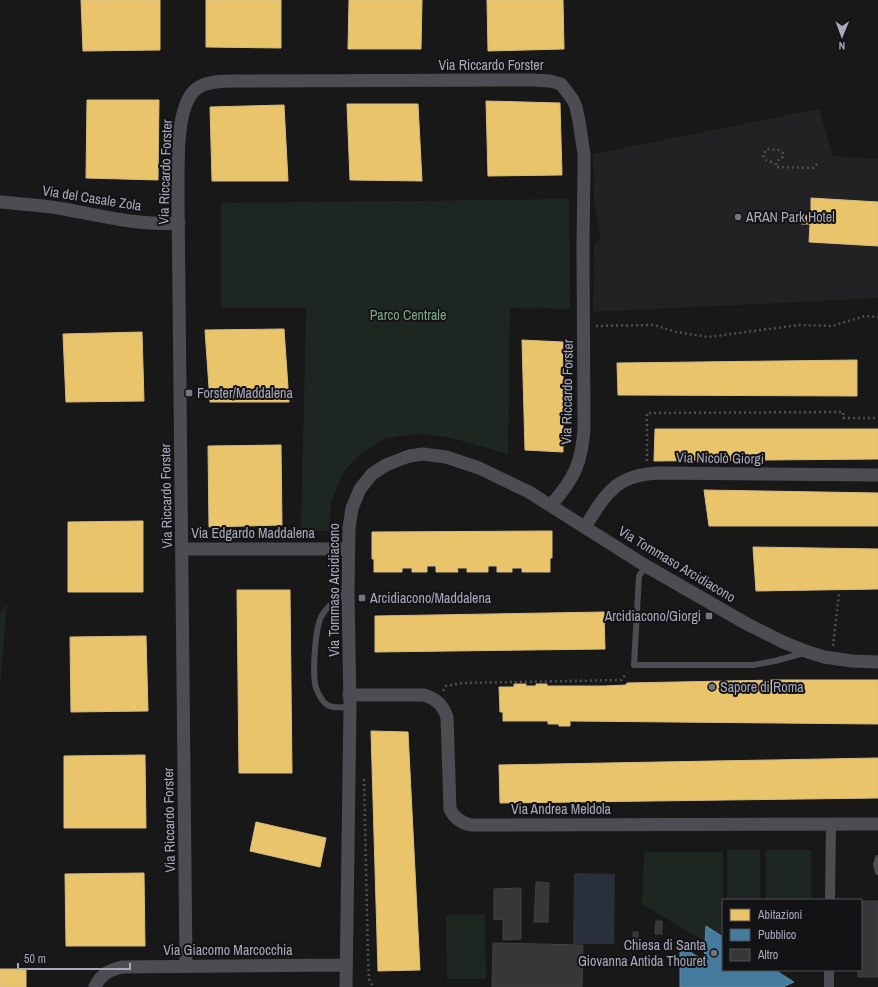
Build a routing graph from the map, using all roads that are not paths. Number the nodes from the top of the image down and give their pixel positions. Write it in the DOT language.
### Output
graph roads {
  1 [pos="0,202"];
  2 [pos="179,224"];
  3 [pos="878,475"];
  4 [pos="551,506"];
  5 [pos="585,527"];
  6 [pos="182,549"];
  7 [pos="348,549"];
  8 [pos="646,566"];
  9 [pos="348,592"];
  10 [pos="808,652"];
  11 [pos="878,662"];
  12 [pos="350,701"];
  13 [pos="831,824"];
  14 [pos="878,824"];
  15 [pos="878,858"];
  16 [pos="878,872"];
  17 [pos="830,899"];
  18 [pos="346,965"];
  19 [pos="186,966"];
  20 [pos="829,971"];
  21 [pos="94,987"];
  22 [pos="346,987"];
  23 [pos="829,987"];
  1 -- 2 [label="street, Via del Casale Zola"];
  2 -- 4 [label="street, Via Riccardo Forster"];
  2 -- 6 [label="street, Via Riccardo Forster"];
  3 -- 5 [label="street, Via Nicolò Giorgi"];
  4 -- 5 [label="street, Via Tommaso Arcidiacono"];
  4 -- 7 [label="street, Via Tommaso Arcidiacono"];
  5 -- 8 [label="street, Via Tommaso Arcidiacono"];
  6 -- 7 [label="street, Via Edgardo Maddalena"];
  6 -- 19 [label="street, Via Riccardo Forster"];
  7 -- 9 [label="street, Via Tommaso Arcidiacono"];
  8 -- 10 [label="street, Via Tommaso Arcidiacono"];
  8 -- 10 [label="lane"];
  9 -- 12 [label="street, Via Tommaso Arcidiacono"];
  9 -- 12 [label="lane"];
  10 -- 11 [label="street, Via Tommaso Arcidiacono"];
  12 -- 13 [label="street, Via Andrea Meldola"];
  12 -- 18 [label="street, Via Tommaso Arcidiacono"];
  13 -- 14 [label="street, Via Andrea Meldola"];
  13 -- 17 [label="street"];
  15 -- 16 [label="lane"];
  18 -- 19 [label="street, Via Giacomo Marcocchia"];
  18 -- 22 [label="street, Via Tommaso Arcidiacono"];
  19 -- 21 [label="street, Via Giacomo Marcocchia"];
  20 -- 23 [label="street"];
}
